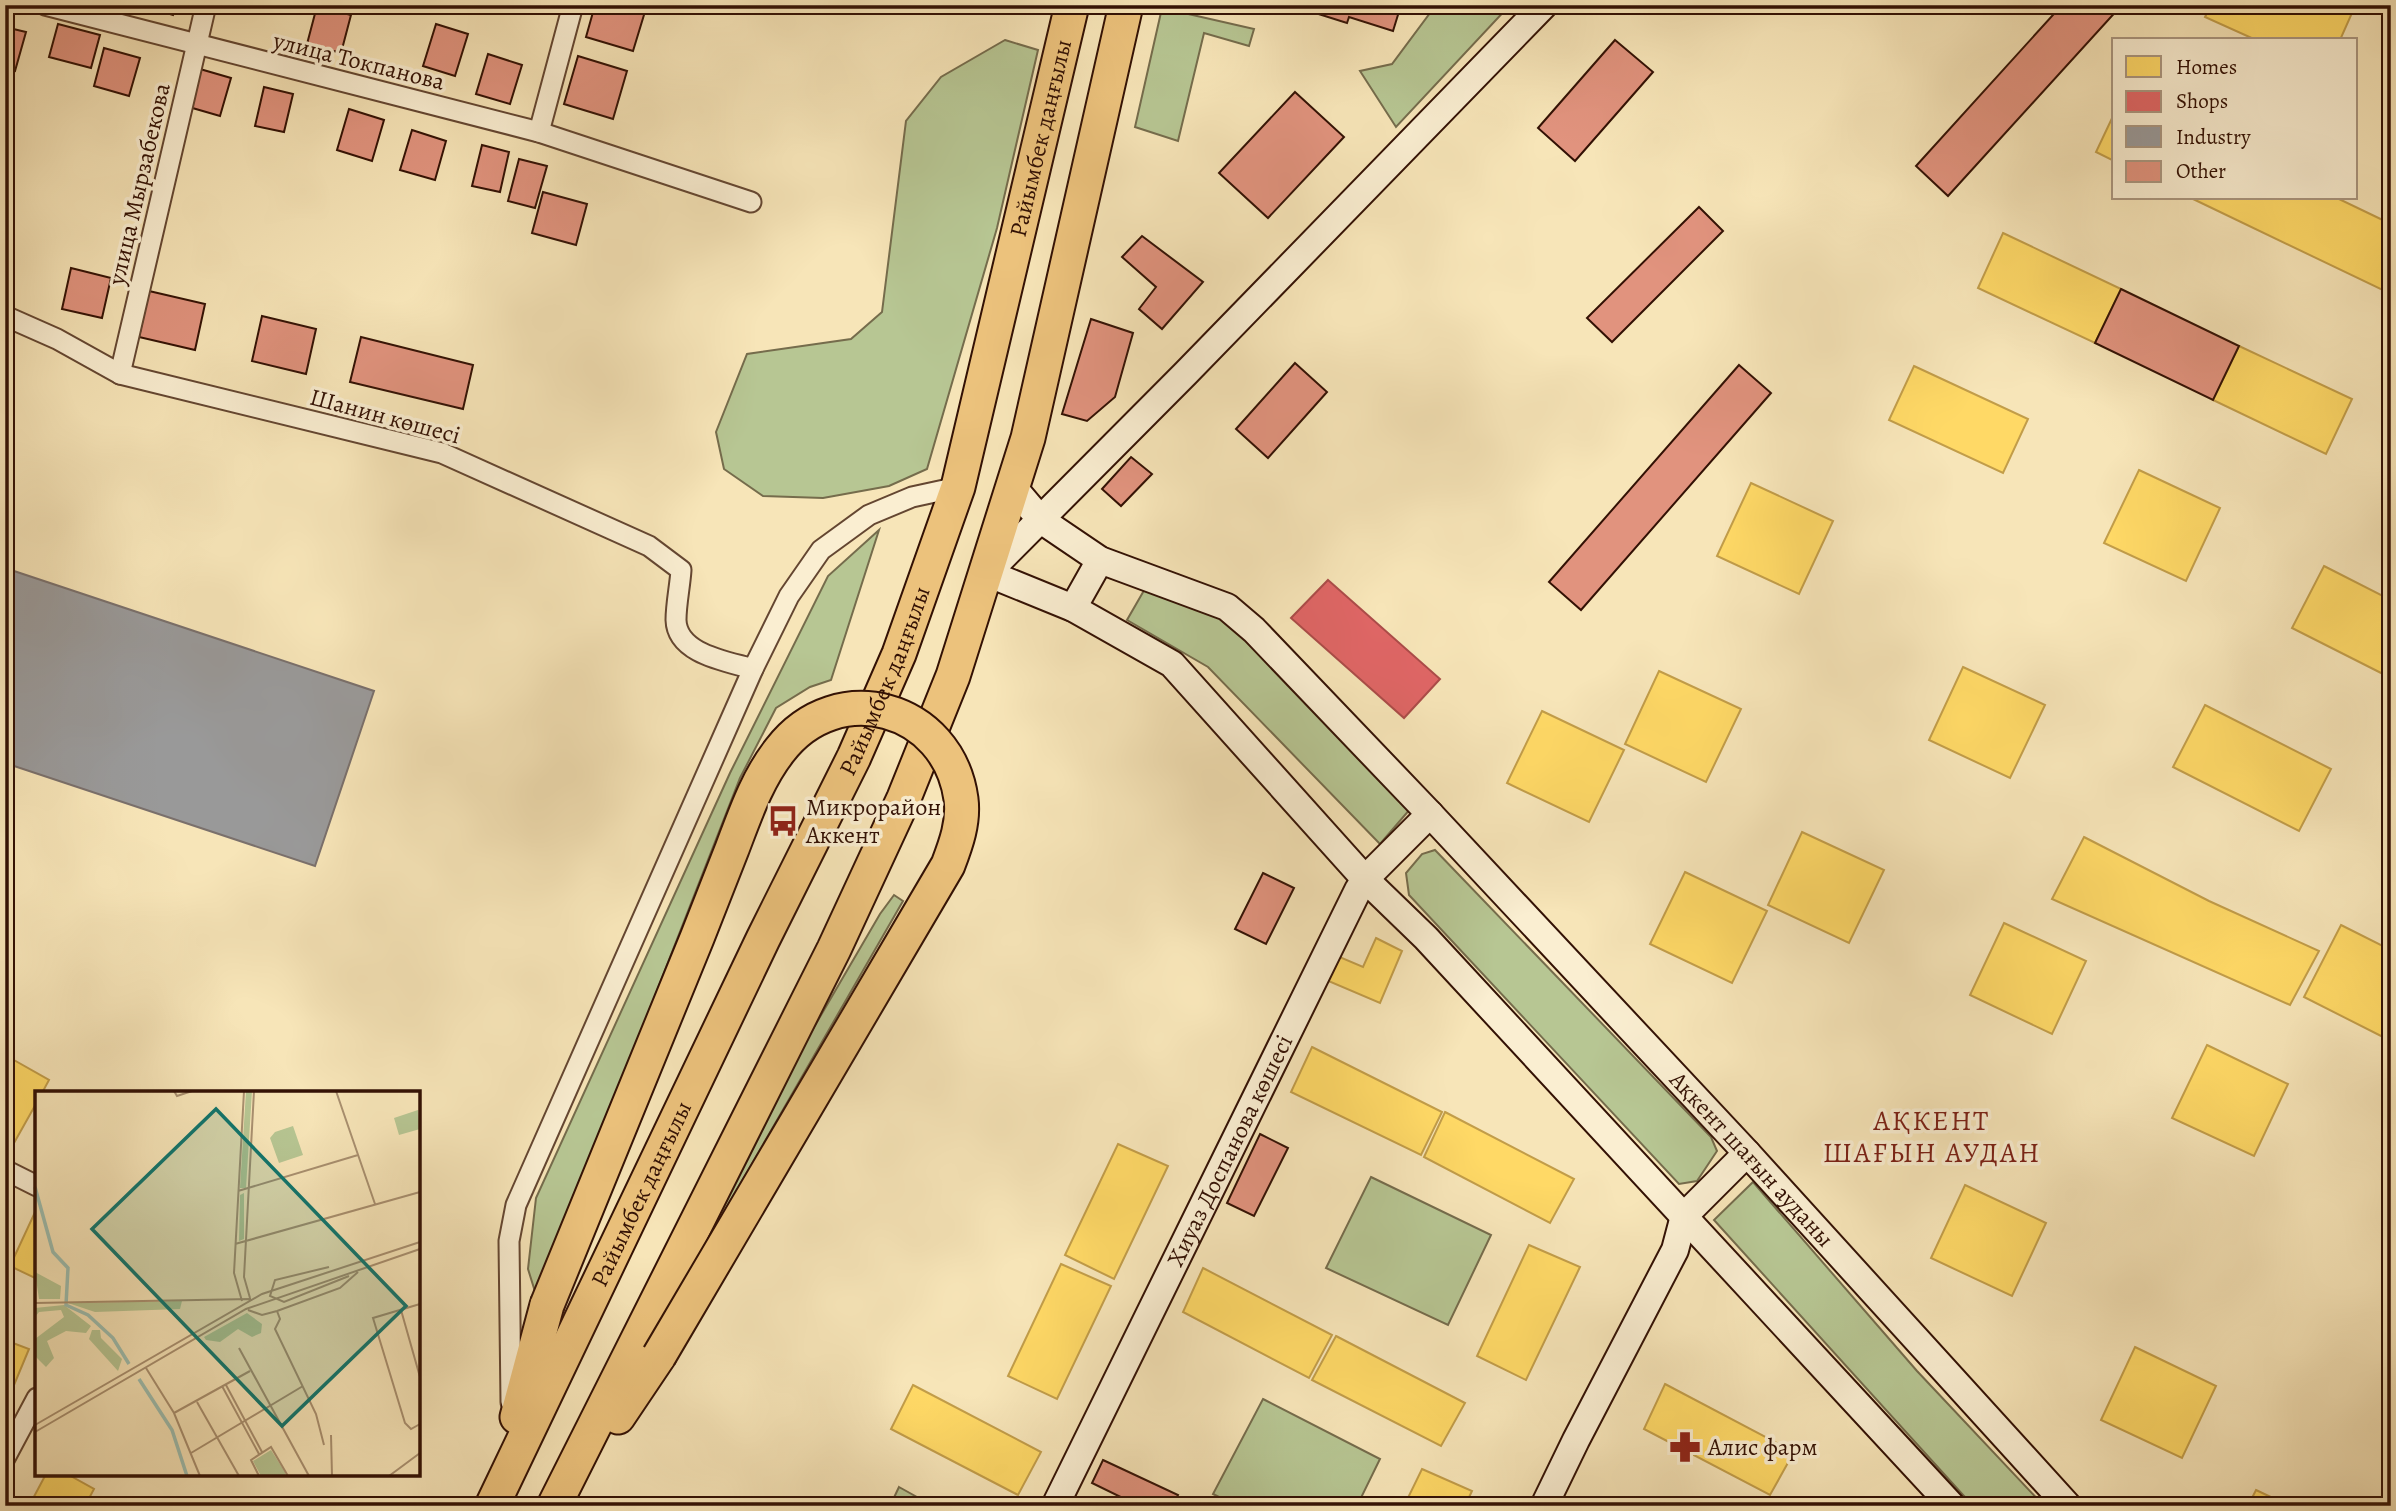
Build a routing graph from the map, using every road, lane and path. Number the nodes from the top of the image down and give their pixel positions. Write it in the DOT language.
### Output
graph roads {
  1 [pos="45,5"];
  2 [pos="206,5"];
  3 [pos="573,5"];
  4 [pos="1072,5"];
  5 [pos="1126,5"];
  6 [pos="1544,5"];
  7 [pos="196,45"];
  8 [pos="539,132"];
  9 [pos="751,202"];
  10 [pos="5,316"];
  11 [pos="120,374"];
  12 [pos="1013,486"];
  13 [pos="957,487"];
  14 [pos="1041,520"];
  15 [pos="1100,560"];
  16 [pos="987,573"];
  17 [pos="1073,608"];
  18 [pos="753,670"];
  19 [pos="1430,814"];
  20 [pos="1365,879"];
  21 [pos="1747,1153"];
  22 [pos="5,1170"];
  23 [pos="35,1185"];
  24 [pos="1684,1216"];
  25 [pos="35,1402"];
  26 [pos="512,1438"];
  27 [pos="6,1455"];
  28 [pos="494,1502"];
  29 [pos="555,1506"];
  30 [pos="1055,1506"];
  31 [pos="1544,1506"];
  32 [pos="1952,1506"];
  33 [pos="2068,1506"];
  1 -- 7 [label="street, улица Токпанова"];
  2 -- 7 [label="street, улица Мырзабекова"];
  3 -- 8 [label="street"];
  4 -- 13 [label="highway, Райымбек даңғылы"];
  5 -- 12 [label="highway"];
  6 -- 14 [label="street"];
  7 -- 8 [label="street, улица Токпанова"];
  7 -- 11 [label="street, улица Мырзабекова"];
  8 -- 9 [label="street, улица Токпанова"];
  10 -- 11 [label="street, Шанин көшесі"];
  11 -- 18 [label="street, Шанин көшесі"];
  12 -- 14 [label="street, Ақкент шағын ауданы"];
  12 -- 16 [label="highway"];
  13 -- 18 [label="street"];
  13 -- 28 [label="highway, Райымбек даңғылы"];
  14 -- 15 [label="street, Ақкент шағын ауданы"];
  14 -- 16 [label="street"];
  15 -- 17 [label="street"];
  15 -- 19 [label="street, Ақкент шағын ауданы"];
  16 -- 17 [label="street"];
  16 -- 29 [label="highway"];
  17 -- 20 [label="street"];
  18 -- 26 [label="street"];
  19 -- 20 [label="street, Хиуаз Доспанова көшесі"];
  19 -- 21 [label="street, Ақкент шағын ауданы"];
  20 -- 24 [label="street"];
  20 -- 30 [label="street, Хиуаз Доспанова көшесі"];
  21 -- 24 [label="street"];
  21 -- 33 [label="street, Ақкент шағын ауданы"];
  22 -- 23 [label="street"];
  24 -- 31 [label="street"];
  24 -- 32 [label="street"];
  25 -- 27 [label="street"];
  26 -- 28 [label="highway"];
  26 -- 29 [label="highway, bridge"];
}
